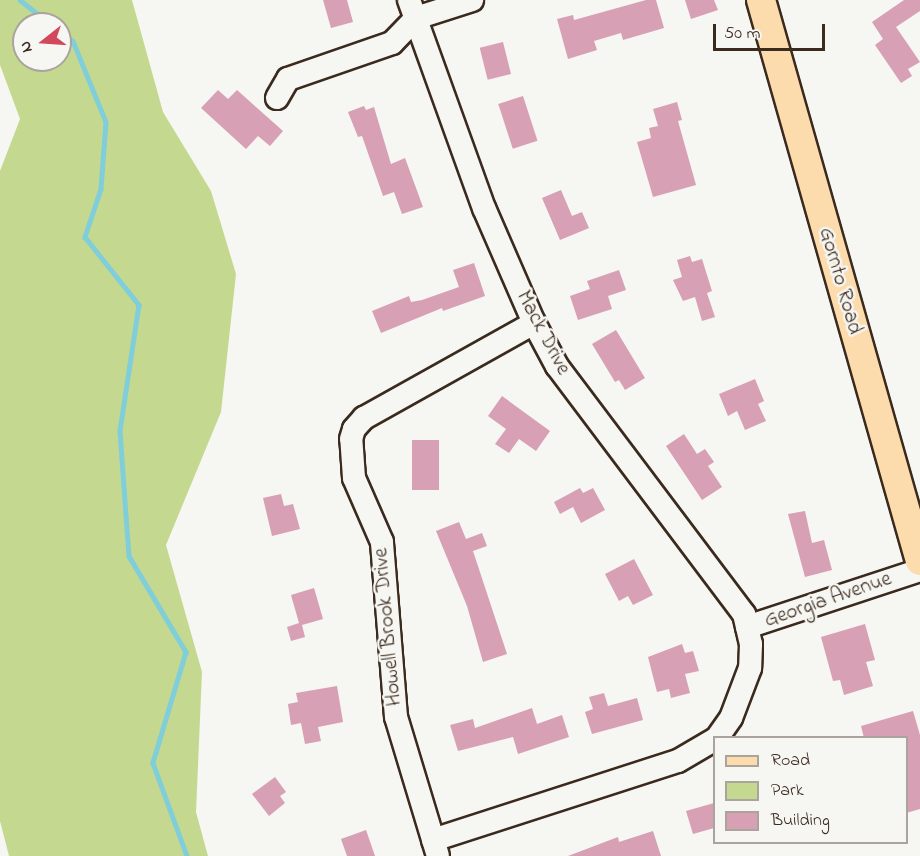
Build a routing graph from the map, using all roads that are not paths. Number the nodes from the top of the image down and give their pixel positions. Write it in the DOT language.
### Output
graph roads {
  1 [pos="472,0"];
  2 [pos="761,0"];
  3 [pos="413,9"];
  4 [pos="278,98"];
  5 [pos="534,322"];
  6 [pos="912,503"];
  7 [pos="920,561"];
  8 [pos="920,570"];
  9 [pos="747,627"];
  10 [pos="718,736"];
  11 [pos="713,741"];
  12 [pos="435,848"];
  1 -- 3 [label="street"];
  2 -- 6 [label="main road, Gornto Road"];
  3 -- 4 [label="street"];
  3 -- 5 [label="street, Mack Drive"];
  5 -- 9 [label="street, Mack Drive"];
  5 -- 12 [label="street, Howell Brook Drive"];
  6 -- 7 [label="main road, Gornto Road"];
  8 -- 9 [label="street, Georgia Avenue"];
  9 -- 10 [label="street, Georgia Avenue"];
  11 -- 12 [label="street, Georgia Avenue"];
}
